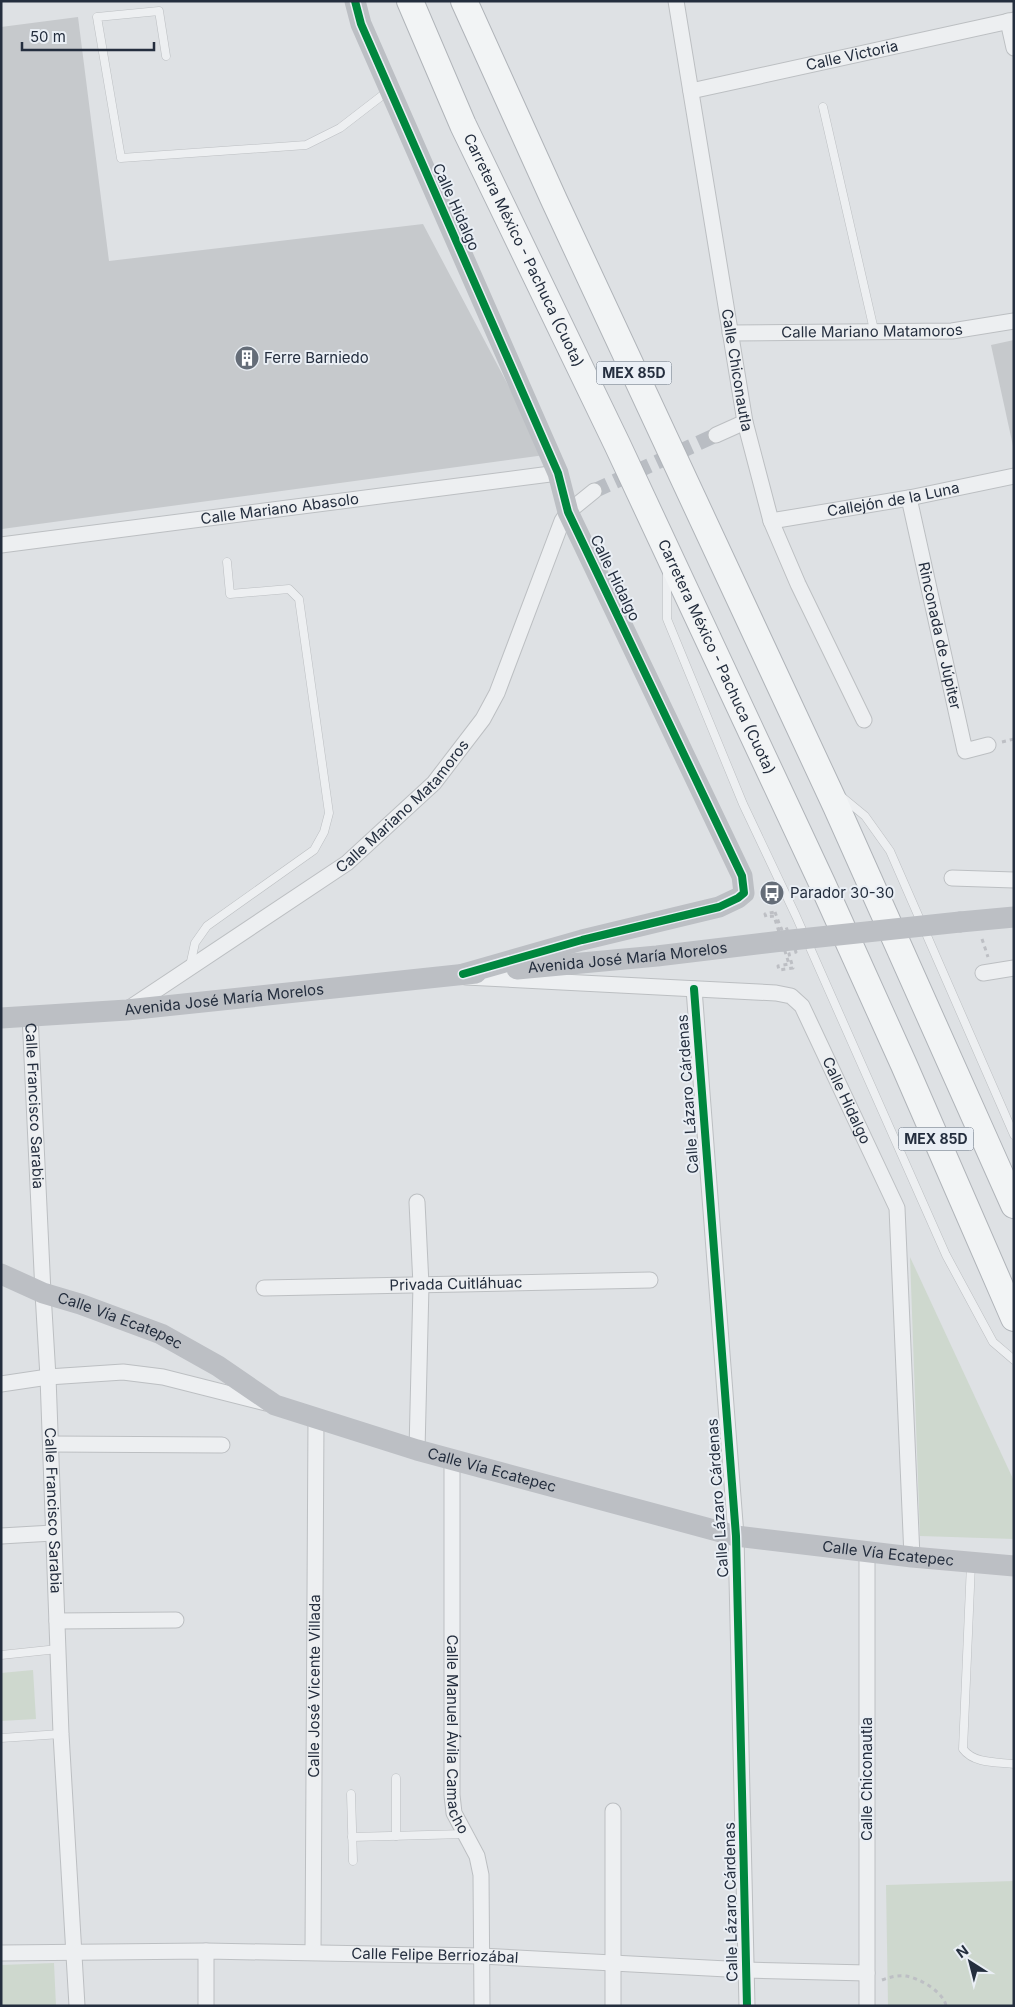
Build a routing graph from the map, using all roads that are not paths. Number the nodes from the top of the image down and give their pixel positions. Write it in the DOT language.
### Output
graph roads {
  1 [pos="355,1"];
  2 [pos="410,1"];
  3 [pos="464,1"];
  4 [pos="676,1"];
  5 [pos="1011,21"];
  6 [pos="1014,48"];
  7 [pos="166,56"];
  8 [pos="390,89"];
  9 [pos="691,91"];
  10 [pos="823,107"];
  11 [pos="1014,321"];
  12 [pos="874,330"];
  13 [pos="730,333"];
  14 [pos="745,422"];
  15 [pos="716,435"];
  16 [pos="558,473"];
  17 [pos="1014,476"];
  18 [pos="594,491"];
  19 [pos="908,498"];
  20 [pos="568,512"];
  21 [pos="771,521"];
  22 [pos="1,545"];
  23 [pos="666,552"];
  24 [pos="227,562"];
  25 [pos="864,720"];
  26 [pos="988,745"];
  27 [pos="825,783"];
  28 [pos="952,878"];
  29 [pos="1014,880"];
  30 [pos="1014,917"];
  31 [pos="1014,968"];
  32 [pos="190,969"];
  33 [pos="987,972"];
  34 [pos="452,975"];
  35 [pos="694,989"];
  36 [pos="127,1010"];
  37 [pos="30,1015"];
  38 [pos="1,1018"];
  39 [pos="1014,1135"];
  40 [pos="417,1202"];
  41 [pos="1014,1205"];
  42 [pos="1,1274"];
  43 [pos="650,1280"];
  44 [pos="421,1285"];
  45 [pos="264,1288"];
  46 [pos="43,1293"];
  47 [pos="1014,1318"];
  48 [pos="1014,1360"];
  49 [pos="48,1377"];
  50 [pos="1,1384"];
  51 [pos="275,1405"];
  52 [pos="316,1419"];
  53 [pos="51,1444"];
  54 [pos="222,1445"];
  55 [pos="418,1450"];
  56 [pos="452,1459"];
  57 [pos="53,1534"];
  58 [pos="1,1536"];
  59 [pos="736,1536"];
  60 [pos="867,1552"];
  61 [pos="912,1556"];
  62 [pos="971,1562"];
  63 [pos="1014,1566"];
  64 [pos="57,1620"];
  65 [pos="176,1620"];
  66 [pos="58,1649"];
  67 [pos="1,1655"];
  68 [pos="62,1734"];
  69 [pos="1,1738"];
  70 [pos="1014,1764"];
  71 [pos="396,1778"];
  72 [pos="351,1794"];
  73 [pos="613,1811"];
  74 [pos="465,1834"];
  75 [pos="396,1836"];
  76 [pos="352,1837"];
  77 [pos="353,1861"];
  78 [pos="73,1951"];
  79 [pos="206,1951"];
  80 [pos="312,1952"];
  81 [pos="1,1953"];
  82 [pos="481,1956"];
  83 [pos="613,1962"];
  84 [pos="746,1970"];
  85 [pos="867,1973"];
  86 [pos="77,2006"];
  87 [pos="206,2006"];
  88 [pos="482,2006"];
  89 [pos="613,2006"];
  90 [pos="747,2006"];
  91 [pos="867,2006"];
  1 -- 8 [label="main road, Calle Hidalgo"];
  2 -- 23 [label="highway, Carretera México - Pachuca (Cuota) / MEX 85D"];
  3 -- 27 [label="highway, MEX 85D"];
  4 -- 9 [label="street, Calle Chiconautla"];
  5 -- 6 [label="street"];
  5 -- 9 [label="street, Calle Victoria"];
  7 -- 8 [label="lane"];
  8 -- 16 [label="main road, Calle Hidalgo"];
  9 -- 13 [label="street, Calle Chiconautla"];
  10 -- 12 [label="lane"];
  11 -- 12 [label="street, Calle Mariano Matamoros"];
  12 -- 13 [label="street, Calle Mariano Matamoros"];
  13 -- 14 [label="street, Calle Chiconautla"];
  14 -- 15 [label="street"];
  14 -- 21 [label="street, Calle Chiconautla"];
  16 -- 20 [label="main road, Calle Hidalgo"];
  16 -- 22 [label="street, Calle Mariano Abasolo"];
  17 -- 19 [label="street, Callejón de la Luna"];
  18 -- 20 [label="street"];
  19 -- 21 [label="street, Callejón de la Luna"];
  19 -- 26 [label="street, Rinconada de Júpiter"];
  20 -- 32 [label="street, Calle Mariano Matamoros"];
  20 -- 34 [label="main road, Calle Hidalgo"];
  21 -- 25 [label="street, Calle Chiconautla"];
  23 -- 47 [label="highway, Carretera México - Pachuca (Cuota) / MEX 85D"];
  23 -- 48 [label="lane"];
  24 -- 32 [label="lane"];
  27 -- 39 [label="lane"];
  27 -- 41 [label="highway, MEX 85D"];
  28 -- 29 [label="street"];
  30 -- 34 [label="main road, Avenida José María Morelos, bridge"];
  31 -- 33 [label="street"];
  32 -- 36 [label="street, Calle Mariano Matamoros"];
  34 -- 35 [label="street, Calle Hidalgo"];
  34 -- 36 [label="main road, Avenida José María Morelos"];
  35 -- 59 [label="street, Calle Lázaro Cárdenas"];
  35 -- 61 [label="street, Calle Hidalgo"];
  36 -- 37 [label="main road, Avenida José María Morelos"];
  37 -- 38 [label="main road, Avenida José María Morelos"];
  37 -- 46 [label="street, Calle Francisco Sarabia"];
  40 -- 44 [label="street"];
  42 -- 46 [label="main road, Calle Vía Ecatepec"];
  43 -- 44 [label="street, Privada Cuitláhuac"];
  44 -- 45 [label="street, Privada Cuitláhuac"];
  44 -- 55 [label="street"];
  46 -- 49 [label="street, Calle Francisco Sarabia"];
  46 -- 51 [label="main road, Calle Vía Ecatepec"];
  49 -- 50 [label="street"];
  49 -- 51 [label="street"];
  49 -- 53 [label="street, Calle Francisco Sarabia"];
  51 -- 52 [label="main road, Calle Vía Ecatepec"];
  52 -- 55 [label="main road, Calle Vía Ecatepec"];
  52 -- 80 [label="street, Calle José Vicente Villada"];
  53 -- 54 [label="street"];
  53 -- 57 [label="street, Calle Francisco Sarabia"];
  55 -- 56 [label="main road, Calle Vía Ecatepec"];
  56 -- 59 [label="main road, Calle Vía Ecatepec"];
  56 -- 74 [label="street, Calle Manuel Ávila Camacho"];
  57 -- 58 [label="street"];
  57 -- 64 [label="street, Calle Francisco Sarabia"];
  59 -- 60 [label="main road, Calle Vía Ecatepec"];
  59 -- 84 [label="street, Calle Lázaro Cárdenas"];
  60 -- 61 [label="main road, Calle Vía Ecatepec"];
  60 -- 85 [label="street, Calle Chiconautla"];
  61 -- 62 [label="main road, Calle Vía Ecatepec"];
  62 -- 63 [label="main road, Calle Vía Ecatepec"];
  62 -- 70 [label="lane"];
  64 -- 65 [label="street"];
  64 -- 66 [label="street, Calle Francisco Sarabia"];
  66 -- 67 [label="lane"];
  66 -- 68 [label="street, Calle Francisco Sarabia"];
  68 -- 69 [label="lane"];
  68 -- 78 [label="street, Calle Francisco Sarabia"];
  71 -- 75 [label="lane"];
  72 -- 76 [label="lane"];
  73 -- 83 [label="street"];
  74 -- 75 [label="lane"];
  74 -- 82 [label="street, Calle Manuel Ávila Camacho"];
  75 -- 76 [label="lane"];
  76 -- 77 [label="lane"];
  78 -- 79 [label="street, Calle Felipe Berriozábal"];
  78 -- 81 [label="street, Calle Felipe Berriozábal"];
  78 -- 86 [label="street, Calle Francisco Sarabia"];
  79 -- 80 [label="street, Calle Felipe Berriozábal"];
  79 -- 87 [label="street"];
  80 -- 82 [label="street, Calle Felipe Berriozábal"];
  82 -- 83 [label="street, Calle Felipe Berriozábal"];
  82 -- 88 [label="street, Calle Manuel Ávila Camacho"];
  83 -- 84 [label="street, Calle Felipe Berriozábal"];
  83 -- 89 [label="street"];
  84 -- 85 [label="street, Calle Felipe Berriozábal"];
  84 -- 90 [label="street, Calle Lázaro Cárdenas"];
  85 -- 91 [label="street, Calle Chiconautla"];
}
